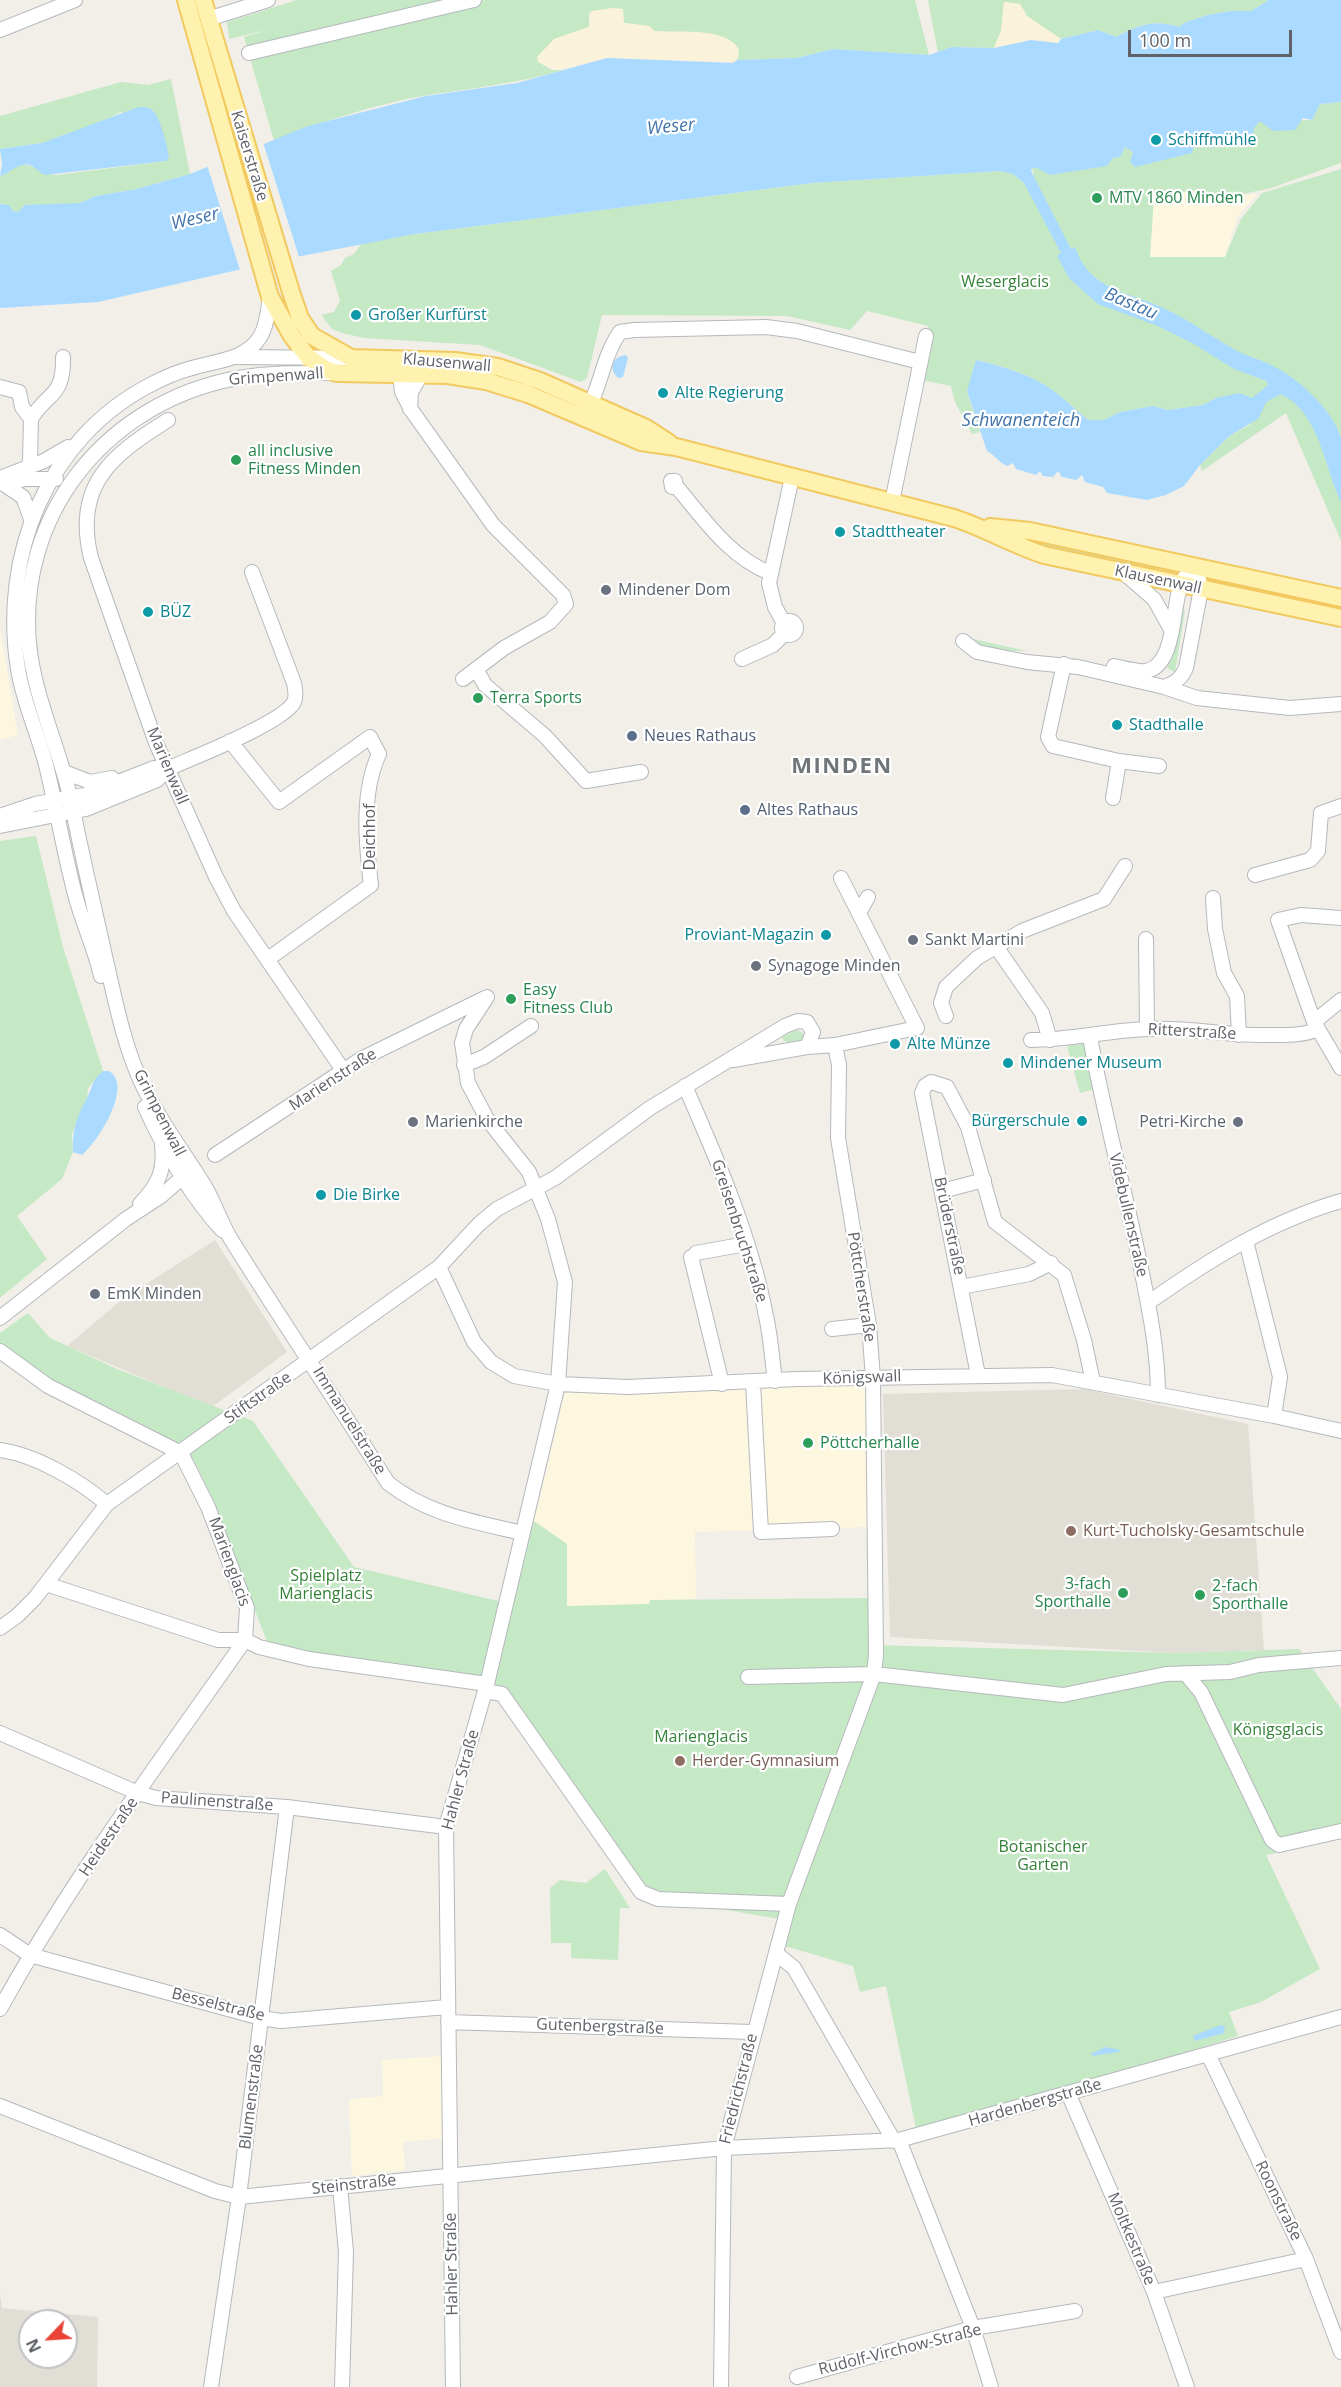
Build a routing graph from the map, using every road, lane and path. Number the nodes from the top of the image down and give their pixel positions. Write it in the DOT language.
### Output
graph roads {
  1 [pos="75,0"];
  2 [pos="186,0"];
  3 [pos="203,0"];
  4 [pos="268,0"];
  5 [pos="474,0"];
  6 [pos="208,19"];
  7 [pos="0,30"];
  8 [pos="249,53"];
  9 [pos="223,70"];
  10 [pos="205,74"];
  11 [pos="270,297"];
  12 [pos="926,336"];
  13 [pos="288,346"];
  14 [pos="63,357"];
  15 [pos="234,357"];
  16 [pos="308,357"];
  17 [pos="351,358"];
  18 [pos="920,362"];
  19 [pos="418,367"];
  20 [pos="337,373"];
  21 [pos="400,374"];
  22 [pos="228,380"];
  23 [pos="0,387"];
  24 [pos="410,408"];
  25 [pos="585,410"];
  26 [pos="31,419"];
  27 [pos="168,420"];
  28 [pos="80,439"];
  29 [pos="27,474"];
  30 [pos="792,477"];
  31 [pos="73,478"];
  32 [pos="50,480"];
  33 [pos="2,483"];
  34 [pos="676,486"];
  35 [pos="892,502"];
  36 [pos="31,519"];
  37 [pos="980,526"];
  38 [pos="1196,567"];
  39 [pos="252,572"];
  40 [pos="770,573"];
  41 [pos="1124,573"];
  42 [pos="1180,585"];
  43 [pos="1201,589"];
  44 [pos="1341,598"];
  45 [pos="1341,618"];
  46 [pos="1172,632"];
  47 [pos="963,641"];
  48 [pos="742,659"];
  49 [pos="1068,661"];
  50 [pos="476,669"];
  51 [pos="1149,670"];
  52 [pos="1182,676"];
  53 [pos="463,679"];
  54 [pos="1164,687"];
  55 [pos="1209,698"];
  56 [pos="1341,704"];
  57 [pos="230,741"];
  58 [pos="1119,761"];
  59 [pos="1159,766"];
  60 [pos="167,769"];
  61 [pos="64,772"];
  62 [pos="143,772"];
  63 [pos="641,772"];
  64 [pos="70,797"];
  65 [pos="1113,798"];
  66 [pos="54,800"];
  67 [pos="1341,806"];
  68 [pos="73,812"];
  69 [pos="57,815"];
  70 [pos="0,816"];
  71 [pos="0,826"];
  72 [pos="1125,866"];
  73 [pos="1255,875"];
  74 [pos="841,878"];
  75 [pos="868,897"];
  76 [pos="1213,898"];
  77 [pos="860,911"];
  78 [pos="1341,918"];
  79 [pos="1146,939"];
  80 [pos="995,945"];
  81 [pos="268,959"];
  82 [pos="487,997"];
  83 [pos="1341,1000"];
  84 [pos="946,1016"];
  85 [pos="1316,1025"];
  86 [pos="531,1026"];
  87 [pos="1147,1029"];
  88 [pos="1239,1035"];
  89 [pos="1090,1037"];
  90 [pos="1030,1040"];
  91 [pos="1050,1040"];
  92 [pos="835,1045"];
  93 [pos="807,1047"];
  94 [pos="725,1062"];
  95 [pos="464,1065"];
  96 [pos="1341,1068"];
  97 [pos="343,1070"];
  98 [pos="685,1086"];
  99 [pos="161,1143"];
  100 [pos="215,1155"];
  101 [pos="185,1156"];
  102 [pos="183,1177"];
  103 [pos="984,1180"];
  104 [pos="535,1188"];
  105 [pos="942,1191"];
  106 [pos="1341,1201"];
  107 [pos="126,1219"];
  108 [pos="230,1238"];
  109 [pos="1246,1241"];
  110 [pos="746,1244"];
  111 [pos="1051,1263"];
  112 [pos="439,1267"];
  113 [pos="962,1287"];
  114 [pos="1148,1303"];
  115 [pos="0,1318"];
  116 [pos="869,1325"];
  117 [pos="832,1329"];
  118 [pos="0,1350"];
  119 [pos="310,1361"];
  120 [pos="978,1374"];
  121 [pos="873,1378"];
  122 [pos="775,1381"];
  123 [pos="1093,1382"];
  124 [pos="753,1383"];
  125 [pos="558,1384"];
  126 [pos="722,1384"];
  127 [pos="1158,1395"];
  128 [pos="1274,1416"];
  129 [pos="1341,1431"];
  130 [pos="0,1450"];
  131 [pos="181,1453"];
  132 [pos="107,1504"];
  133 [pos="832,1529"];
  134 [pos="522,1533"];
  135 [pos="46,1584"];
  136 [pos="0,1628"];
  137 [pos="245,1640"];
  138 [pos="1341,1658"];
  139 [pos="1185,1673"];
  140 [pos="874,1674"];
  141 [pos="748,1677"];
  142 [pos="486,1688"];
  143 [pos="0,1733"];
  144 [pos="138,1793"];
  145 [pos="287,1807"];
  146 [pos="446,1827"];
  147 [pos="1341,1831"];
  148 [pos="789,1904"];
  149 [pos="0,1935"];
  150 [pos="777,1954"];
  151 [pos="30,1955"];
  152 [pos="447,2007"];
  153 [pos="0,2009"];
  154 [pos="1341,2017"];
  155 [pos="261,2018"];
  156 [pos="448,2022"];
  157 [pos="752,2032"];
  158 [pos="1208,2054"];
  159 [pos="1068,2093"];
  160 [pos="0,2106"];
  161 [pos="896,2141"];
  162 [pos="723,2148"];
  163 [pos="451,2175"];
  164 [pos="340,2186"];
  165 [pos="239,2197"];
  166 [pos="1306,2259"];
  167 [pos="1154,2292"];
  168 [pos="1075,2311"];
  169 [pos="974,2328"];
  170 [pos="1341,2352"];
  171 [pos="797,2377"];
  172 [pos="211,2387"];
  173 [pos="342,2387"];
  174 [pos="453,2387"];
  175 [pos="721,2387"];
  176 [pos="991,2387"];
  177 [pos="1187,2387"];
  1 -- 7 [label="street"];
  2 -- 10 [label="main road, Kaiserstraße"];
  3 -- 6 [label="main road, Kaiserstraße"];
  4 -- 6 [label="street"];
  5 -- 8 [label="street"];
  6 -- 9 [label="main road, Kaiserstraße"];
  9 -- 10 [label="main road"];
  9 -- 13 [label="main road, Kaiserstraße"];
  10 -- 11 [label="main road, Kaiserstraße"];
  11 -- 13 [label="main road, Klausenwall"];
  11 -- 15 [label="street, Grimpenwall"];
  12 -- 18 [label="street"];
  13 -- 15 [label="street, Grimpenwall"];
  13 -- 16 [label="main road, Klausenwall"];
  13 -- 17 [label="main road, Kaiserstraße"];
  13 -- 22 [label="street"];
  14 -- 26 [label="street"];
  15 -- 28 [label="street, Grimpenwall"];
  16 -- 17 [label="street, Klausenwall"];
  16 -- 20 [label="main road, Klausenwall"];
  17 -- 19 [label="main road, Klausenwall"];
  18 -- 25 [label="street"];
  18 -- 35 [label="street"];
  19 -- 21 [label="main road, Klausenwall"];
  19 -- 24 [label="street"];
  19 -- 25 [label="main road, Klausenwall"];
  20 -- 21 [label="main road, Klausenwall"];
  20 -- 22 [label="street, Grimpenwall"];
  21 -- 24 [label="street"];
  22 -- 31 [label="street, Grimpenwall"];
  23 -- 26 [label="street"];
  24 -- 50 [label="street"];
  25 -- 30 [label="main road, Klausenwall"];
  26 -- 29 [label="street"];
  27 -- 60 [label="street, Marienwall"];
  28 -- 29 [label="street"];
  28 -- 32 [label="street, Grimpenwall"];
  29 -- 32 [label="street"];
  29 -- 33 [label="street"];
  30 -- 35 [label="main road, Klausenwall"];
  30 -- 40 [label="street"];
  31 -- 32 [label="street"];
  31 -- 61 [label="street, Grimpenwall"];
  32 -- 36 [label="street, Grimpenwall"];
  33 -- 36 [label="street"];
  34 -- 40 [label="street"];
  35 -- 37 [label="main road, Klausenwall"];
  36 -- 66 [label="street, Grimpenwall"];
  37 -- 38 [label="main road, Klausenwall"];
  37 -- 41 [label="main road, Klausenwall"];
  38 -- 42 [label="street"];
  38 -- 43 [label="street"];
  38 -- 44 [label="main road, Klausenwall"];
  39 -- 57 [label="street"];
  40 -- 48 [label="street"];
  41 -- 42 [label="main road, Klausenwall"];
  41 -- 46 [label="street"];
  42 -- 43 [label="main road, Klausenwall"];
  42 -- 46 [label="street"];
  43 -- 45 [label="main road, Klausenwall"];
  43 -- 52 [label="street"];
  46 -- 51 [label="street"];
  47 -- 49 [label="street"];
  49 -- 51 [label="street"];
  49 -- 54 [label="street"];
  49 -- 58 [label="street"];
  50 -- 53 [label="street"];
  50 -- 63 [label="street"];
  51 -- 54 [label="street"];
  52 -- 54 [label="street"];
  52 -- 55 [label="street"];
  54 -- 55 [label="street"];
  55 -- 56 [label="street"];
  57 -- 60 [label="street"];
  57 -- 81 [label="street, Deichhof"];
  58 -- 59 [label="street"];
  58 -- 65 [label="street"];
  60 -- 62 [label="street"];
  60 -- 68 [label="street"];
  60 -- 81 [label="street, Marienwall"];
  61 -- 62 [label="street"];
  61 -- 64 [label="street, Grimpenwall"];
  62 -- 64 [label="street"];
  64 -- 66 [label="street"];
  64 -- 68 [label="street, Grimpenwall"];
  66 -- 69 [label="street, Grimpenwall"];
  66 -- 70 [label="street"];
  67 -- 73 [label="street"];
  68 -- 69 [label="street"];
  68 -- 101 [label="street, Grimpenwall"];
  69 -- 71 [label="street"];
  69 -- 99 [label="street, Grimpenwall"];
  72 -- 80 [label="street"];
  74 -- 77 [label="street"];
  75 -- 77 [label="street"];
  76 -- 88 [label="street"];
  77 -- 92 [label="street"];
  78 -- 85 [label="street"];
  79 -- 87 [label="street"];
  80 -- 84 [label="street"];
  80 -- 91 [label="street"];
  81 -- 97 [label="street, Marienwall"];
  82 -- 95 [label="street, Hahler Straße"];
  82 -- 97 [label="street, Marienstraße"];
  83 -- 85 [label="street"];
  85 -- 88 [label="street, Ritterstraße"];
  85 -- 96 [label="street"];
  86 -- 95 [label="street"];
  87 -- 88 [label="street, Ritterstraße"];
  87 -- 89 [label="street, Ritterstraße"];
  89 -- 91 [label="street, Ritterstraße"];
  89 -- 114 [label="street, Videbullenstraße"];
  90 -- 91 [label="street, Ritterstraße"];
  92 -- 93 [label="street"];
  92 -- 116 [label="street, Pöttcherstraße"];
  93 -- 94 [label="street"];
  93 -- 94 [label="street, Stiftstraße"];
  94 -- 98 [label="street, Stiftstraße"];
  95 -- 104 [label="street, Hahler Straße"];
  97 -- 100 [label="street, Marienstraße"];
  98 -- 104 [label="street, Stiftstraße"];
  98 -- 110 [label="street, Greisenbruchstraße"];
  99 -- 102 [label="street, Grimpenwall"];
  99 -- 107 [label="street"];
  101 -- 102 [label="street, Grimpenwall"];
  101 -- 108 [label="street, Immanuelstraße"];
  102 -- 107 [label="street"];
  102 -- 108 [label="street, Immanuelstraße"];
  103 -- 105 [label="street"];
  103 -- 105 [label="street, Brüderstraße"];
  103 -- 111 [label="street"];
  104 -- 112 [label="street, Stiftstraße"];
  104 -- 125 [label="street, Hahler Straße"];
  105 -- 113 [label="street, Brüderstraße"];
  106 -- 109 [label="street"];
  107 -- 115 [label="street"];
  108 -- 119 [label="street, Immanuelstraße"];
  109 -- 114 [label="street"];
  109 -- 128 [label="street"];
  110 -- 122 [label="street, Greisenbruchstraße"];
  110 -- 126 [label="street"];
  111 -- 113 [label="street"];
  111 -- 123 [label="street"];
  112 -- 119 [label="street, Stiftstraße"];
  112 -- 125 [label="street, Königswall"];
  113 -- 120 [label="street, Brüderstraße"];
  114 -- 127 [label="street, Videbullenstraße"];
  116 -- 117 [label="street"];
  116 -- 121 [label="street, Pöttcherstraße"];
  118 -- 131 [label="street"];
  119 -- 131 [label="street, Stiftstraße"];
  119 -- 134 [label="street, Immanuelstraße"];
  120 -- 121 [label="street, Königswall"];
  120 -- 123 [label="street, Königswall"];
  121 -- 122 [label="street, Königswall"];
  121 -- 140 [label="street, Pöttcherstraße"];
  122 -- 124 [label="street, Königswall"];
  123 -- 127 [label="street, Königswall"];
  124 -- 126 [label="street, Königswall"];
  124 -- 133 [label="street"];
  125 -- 126 [label="street, Königswall"];
  125 -- 134 [label="street, Hahler Straße"];
  127 -- 128 [label="street, Königswall"];
  128 -- 129 [label="street, Königswall"];
  130 -- 132 [label="street"];
  131 -- 132 [label="street, Stiftstraße"];
  131 -- 137 [label="street, Marienglacis"];
  132 -- 135 [label="street, Stiftstraße"];
  134 -- 142 [label="street, Hahler Straße"];
  135 -- 136 [label="street, Stiftstraße"];
  135 -- 137 [label="street"];
  137 -- 142 [label="street"];
  137 -- 144 [label="street, Heidestraße"];
  138 -- 139 [label="street"];
  139 -- 140 [label="street"];
  139 -- 147 [label="street"];
  140 -- 141 [label="street"];
  140 -- 148 [label="street"];
  142 -- 146 [label="street, Hahler Straße"];
  142 -- 148 [label="street"];
  143 -- 144 [label="street, Paulinenstraße"];
  144 -- 145 [label="street, Paulinenstraße"];
  144 -- 151 [label="street, Heidestraße"];
  145 -- 146 [label="street, Paulinenstraße"];
  145 -- 155 [label="street, Blumenstraße"];
  146 -- 152 [label="street, Hahler Straße"];
  148 -- 150 [label="street, Friedrichstraße"];
  149 -- 151 [label="street, Besselstraße"];
  150 -- 157 [label="street, Friedrichstraße"];
  150 -- 161 [label="street"];
  151 -- 153 [label="street, Heidestraße"];
  151 -- 155 [label="street, Besselstraße"];
  152 -- 155 [label="street, Besselstraße"];
  152 -- 156 [label="street, Hahler Straße"];
  154 -- 158 [label="street, Hardenbergstraße"];
  155 -- 165 [label="street, Blumenstraße"];
  156 -- 157 [label="street, Gutenbergstraße"];
  156 -- 163 [label="street, Hahler Straße"];
  157 -- 162 [label="street, Friedrichstraße"];
  158 -- 159 [label="street, Hardenbergstraße"];
  158 -- 166 [label="street, Roonstraße"];
  159 -- 161 [label="street, Hardenbergstraße"];
  159 -- 167 [label="street, Moltkestraße"];
  160 -- 165 [label="street, Steinstraße"];
  161 -- 162 [label="street, Hardenbergstraße"];
  161 -- 169 [label="street"];
  162 -- 163 [label="street, Steinstraße"];
  162 -- 175 [label="street, Friedrichstraße"];
  163 -- 164 [label="street, Steinstraße"];
  163 -- 174 [label="street, Hahler Straße"];
  164 -- 165 [label="street, Steinstraße"];
  164 -- 173 [label="street"];
  165 -- 172 [label="street, Blumenstraße"];
  166 -- 167 [label="street"];
  166 -- 170 [label="street, Roonstraße"];
  167 -- 177 [label="street, Moltkestraße"];
  168 -- 169 [label="street, Rudolf-Virchow-Straße"];
  169 -- 171 [label="street, Rudolf-Virchow-Straße"];
  169 -- 176 [label="street"];
}
